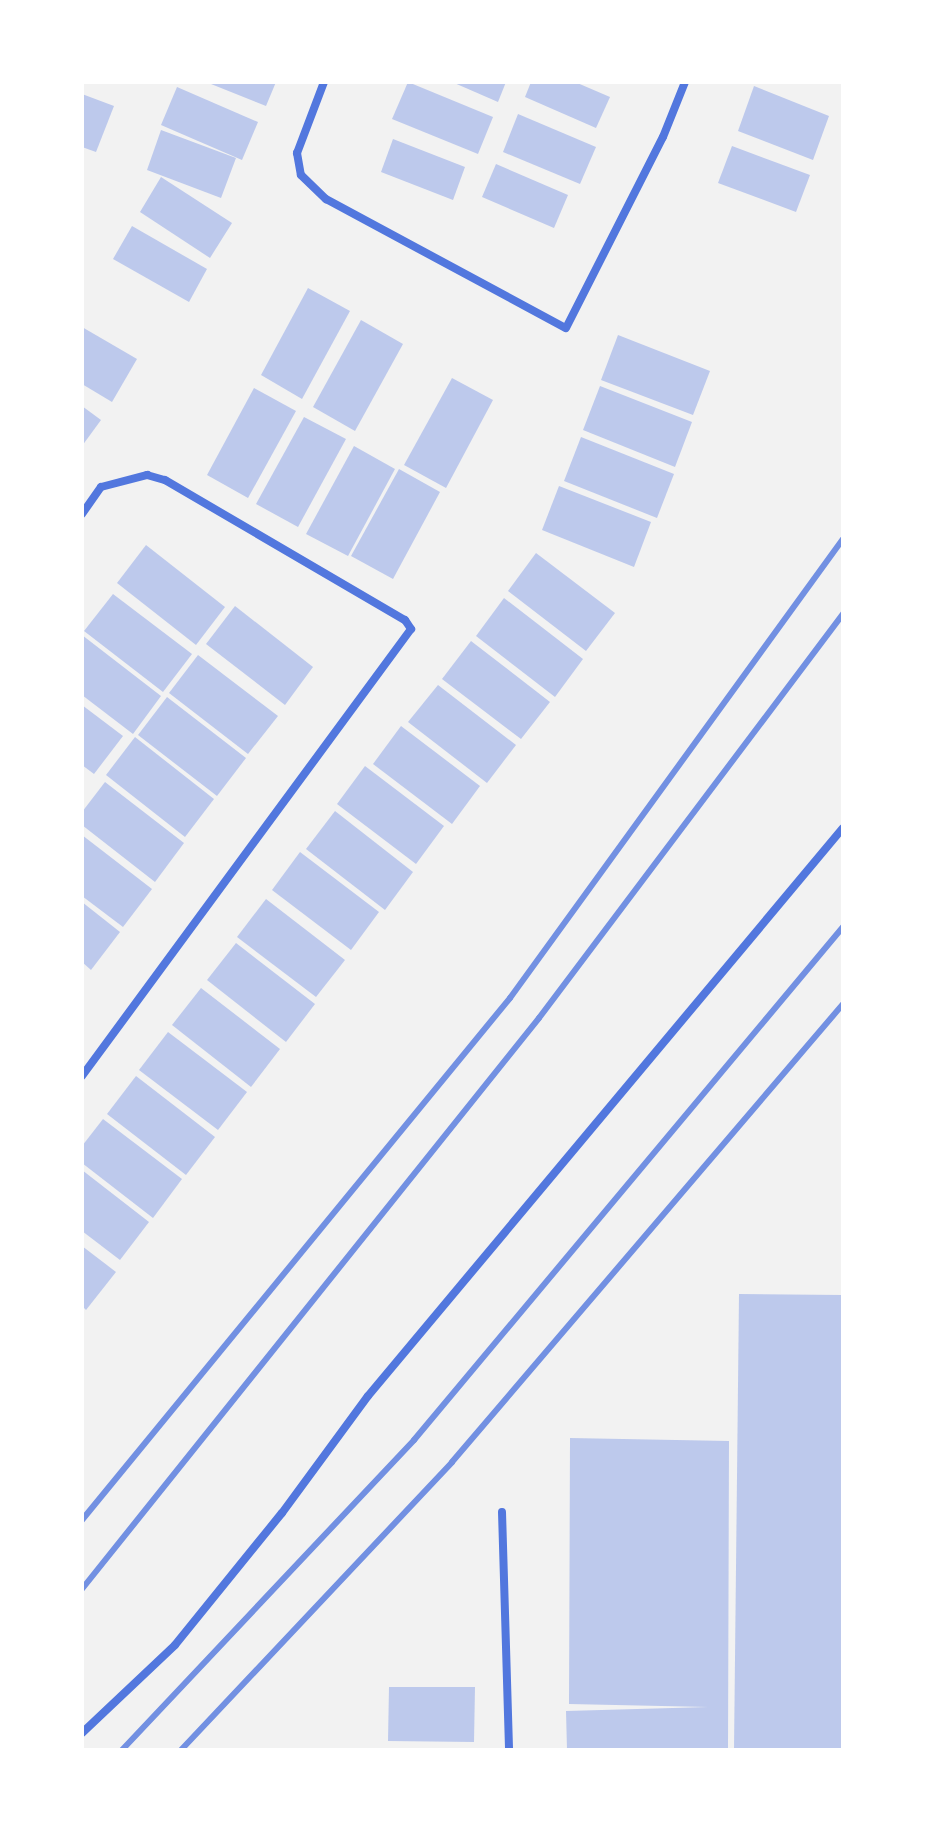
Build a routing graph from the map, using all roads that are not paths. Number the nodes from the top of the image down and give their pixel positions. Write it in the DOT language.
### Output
graph roads {
  1 [pos="324,82"];
  2 [pos="685,82"];
  3 [pos="82,514"];
  4 [pos="843,828"];
  5 [pos="82,1076"];
  6 [pos="502,1512"];
  7 [pos="82,1733"];
  8 [pos="509,1750"];
  1 -- 2 [label="street"];
  3 -- 5 [label="street"];
  4 -- 7 [label="street"];
  6 -- 8 [label="street"];
}
